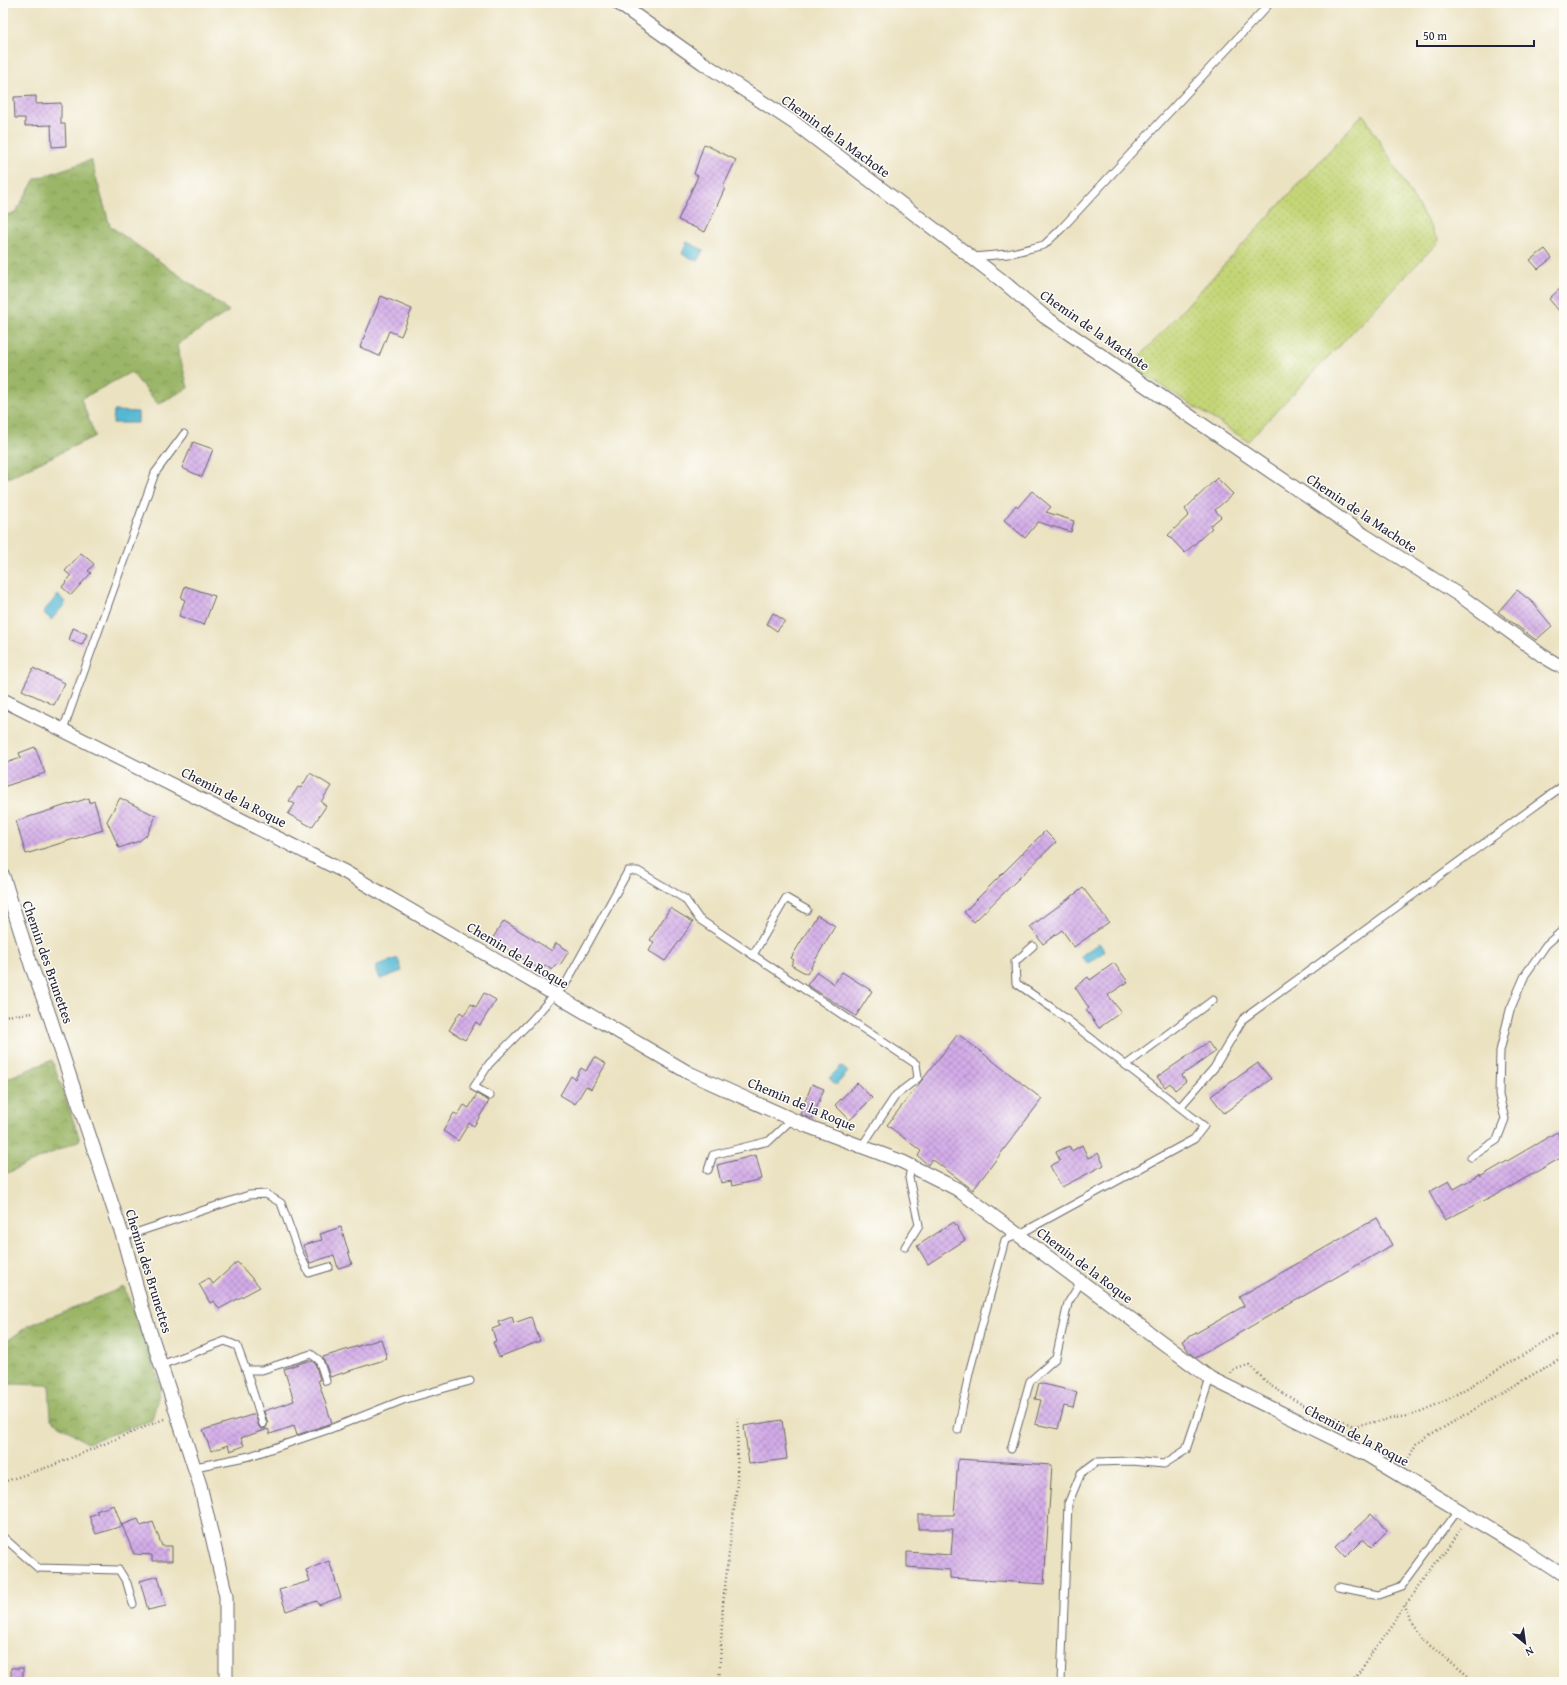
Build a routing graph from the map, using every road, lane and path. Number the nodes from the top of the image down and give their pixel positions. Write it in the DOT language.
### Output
graph roads {
  1 [pos="618,3"];
  2 [pos="1270,3"];
  3 [pos="971,258"];
  4 [pos="184,434"];
  5 [pos="1564,667"];
  6 [pos="3,700"];
  7 [pos="63,730"];
  8 [pos="1564,786"];
  9 [pos="3,876"];
  10 [pos="807,910"];
  11 [pos="1564,929"];
  12 [pos="1034,946"];
  13 [pos="753,955"];
  14 [pos="554,995"];
  15 [pos="1213,1000"];
  16 [pos="48,1011"];
  17 [pos="3,1016"];
  18 [pos="1126,1066"];
  19 [pos="490,1096"];
  20 [pos="1180,1107"];
  21 [pos="792,1119"];
  22 [pos="862,1146"];
  23 [pos="1471,1157"];
  24 [pos="911,1166"];
  25 [pos="708,1170"];
  26 [pos="1018,1235"];
  27 [pos="123,1237"];
  28 [pos="905,1246"];
  29 [pos="330,1266"];
  30 [pos="1081,1282"];
  31 [pos="1564,1331"];
  32 [pos="1564,1356"];
  33 [pos="161,1365"];
  34 [pos="246,1370"];
  35 [pos="1210,1378"];
  36 [pos="326,1381"];
  37 [pos="470,1381"];
  38 [pos="1223,1384"];
  39 [pos="177,1414"];
  40 [pos="738,1415"];
  41 [pos="263,1424"];
  42 [pos="1353,1426"];
  43 [pos="958,1430"];
  44 [pos="1343,1443"];
  45 [pos="1011,1449"];
  46 [pos="1405,1466"];
  47 [pos="194,1467"];
  48 [pos="3,1482"];
  49 [pos="1458,1510"];
  50 [pos="1472,1518"];
  51 [pos="3,1537"];
  52 [pos="1564,1576"];
  53 [pos="1339,1587"];
  54 [pos="133,1604"];
  55 [pos="1407,1605"];
  56 [pos="226,1682"];
  57 [pos="719,1682"];
  58 [pos="1061,1682"];
  59 [pos="1352,1682"];
  60 [pos="1471,1682"];
  1 -- 3 [label="street, Chemin de la Machote"];
  2 -- 3 [label="lane"];
  3 -- 5 [label="street, Chemin de la Machote"];
  4 -- 7 [label="lane"];
  6 -- 7 [label="street, Chemin de la Roque"];
  7 -- 14 [label="street, Chemin de la Roque"];
  8 -- 20 [label="lane"];
  9 -- 16 [label="street, Chemin des Brunettes"];
  10 -- 13 [label="lane"];
  11 -- 23 [label="lane"];
  12 -- 18 [label="lane"];
  13 -- 14 [label="lane"];
  13 -- 22 [label="lane"];
  14 -- 19 [label="lane"];
  14 -- 21 [label="street, Chemin de la Roque"];
  15 -- 18 [label="lane"];
  16 -- 17 [label="path"];
  16 -- 27 [label="street, Chemin des Brunettes"];
  18 -- 20 [label="lane"];
  20 -- 26 [label="lane"];
  21 -- 22 [label="street, Chemin de la Roque"];
  21 -- 25 [label="lane"];
  22 -- 24 [label="street, Chemin de la Roque"];
  24 -- 26 [label="street, Chemin de la Roque"];
  24 -- 28 [label="lane"];
  26 -- 30 [label="street, Chemin de la Roque"];
  26 -- 43 [label="lane"];
  27 -- 29 [label="lane"];
  27 -- 33 [label="street, Chemin des Brunettes"];
  30 -- 35 [label="street, Chemin de la Roque"];
  30 -- 45 [label="lane"];
  31 -- 42 [label="path"];
  32 -- 46 [label="path"];
  33 -- 34 [label="lane"];
  33 -- 39 [label="street, Chemin des Brunettes"];
  34 -- 36 [label="lane"];
  34 -- 41 [label="lane"];
  35 -- 38 [label="street, Chemin de la Roque"];
  35 -- 58 [label="lane"];
  37 -- 47 [label="lane"];
  38 -- 42 [label="path"];
  38 -- 44 [label="street, Chemin de la Roque"];
  39 -- 47 [label="street, Chemin des Brunettes"];
  39 -- 48 [label="path"];
  40 -- 57 [label="path"];
  42 -- 44 [label="path"];
  44 -- 49 [label="street, Chemin de la Roque"];
  47 -- 56 [label="street, Chemin des Brunettes"];
  49 -- 50 [label="street, Chemin de la Roque"];
  49 -- 53 [label="lane"];
  50 -- 52 [label="street, Chemin de la Roque"];
  50 -- 55 [label="path"];
  51 -- 54 [label="lane"];
  55 -- 59 [label="path"];
  55 -- 60 [label="path"];
}
